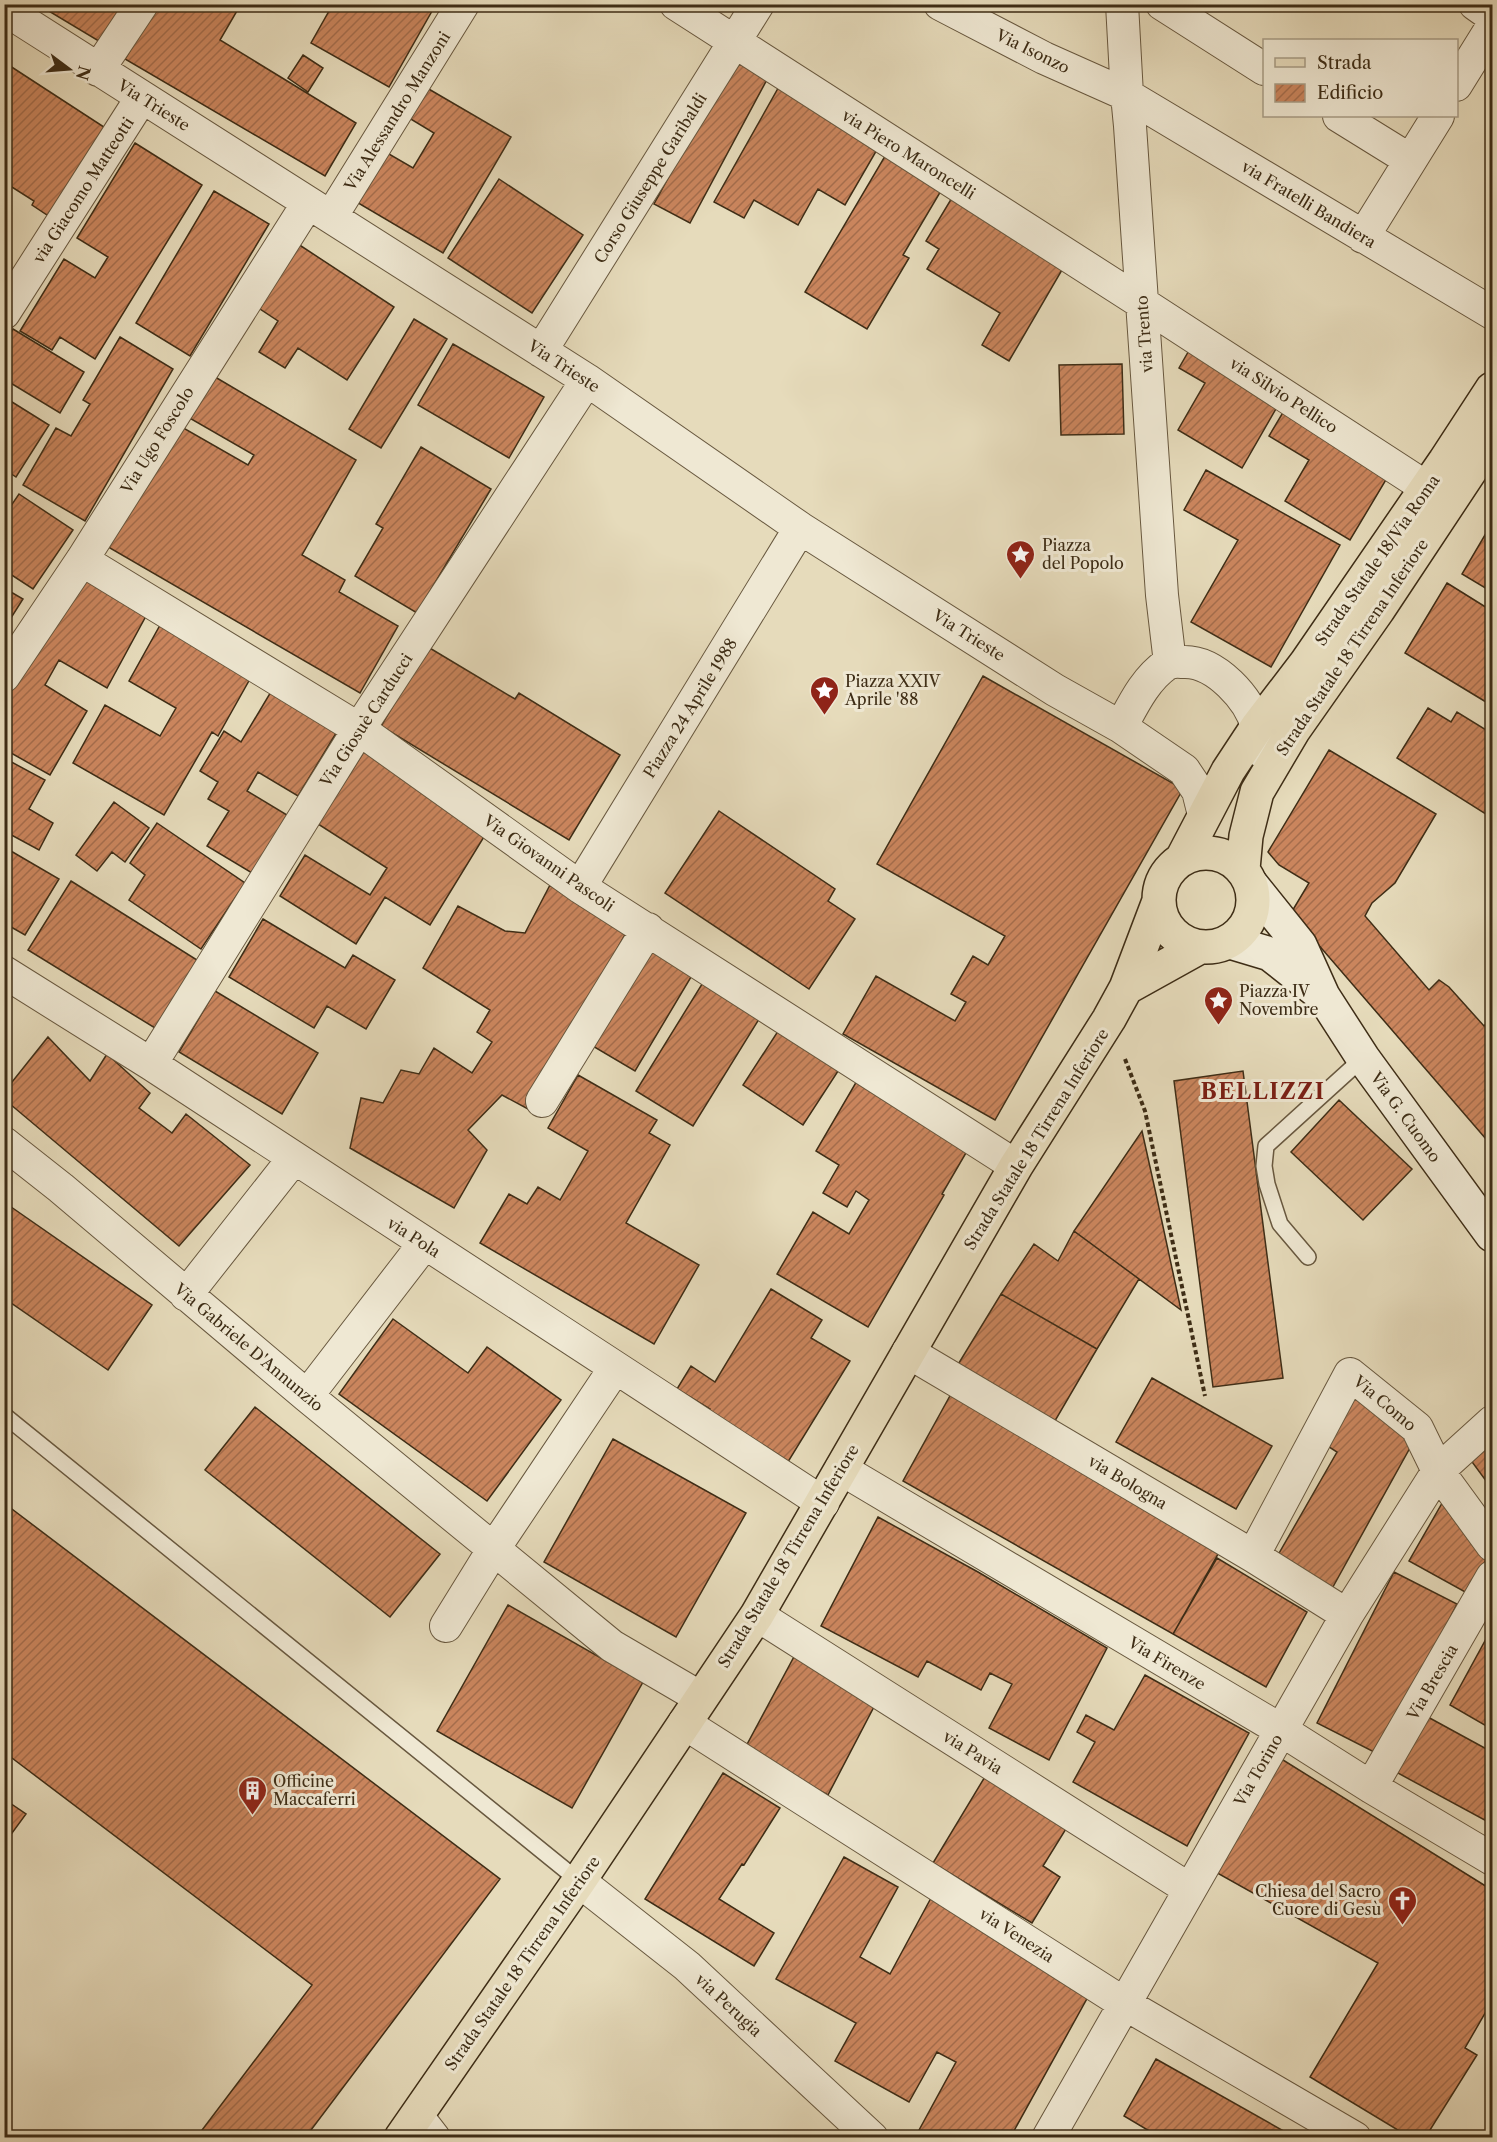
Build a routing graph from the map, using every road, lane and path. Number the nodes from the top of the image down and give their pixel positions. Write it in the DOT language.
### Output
graph roads {
  1 [pos="142,4"];
  2 [pos="463,4"];
  3 [pos="676,4"];
  4 [pos="758,4"];
  5 [pos="940,4"];
  6 [pos="1122,4"];
  7 [pos="1162,4"];
  8 [pos="1475,4"];
  9 [pos="4,9"];
  10 [pos="1492,16"];
  11 [pos="1492,27"];
  12 [pos="735,43"];
  13 [pos="1263,68"];
  14 [pos="98,70"];
  15 [pos="1458,82"];
  16 [pos="1126,95"];
  17 [pos="142,97"];
  18 [pos="1341,117"];
  19 [pos="1437,117"];
  20 [pos="1410,160"];
  21 [pos="319,210"];
  22 [pos="1363,237"];
  23 [pos="1142,303"];
  24 [pos="4,313"];
  25 [pos="1492,313"];
  26 [pos="541,351"];
  27 [pos="587,380"];
  28 [pos="1492,389"];
  29 [pos="1492,438"];
  30 [pos="1427,488"];
  31 [pos="800,528"];
  32 [pos="82,560"];
  33 [pos="1170,663"];
  34 [pos="4,676"];
  35 [pos="1121,727"];
  36 [pos="1257,727"];
  37 [pos="359,729"];
  38 [pos="1257,792"];
  39 [pos="1204,815"];
  40 [pos="1182,859"];
  41 [pos="1247,876"];
  42 [pos="580,887"];
  43 [pos="1159,901"];
  44 [pos="648,929"];
  45 [pos="1230,942"];
  46 [pos="1198,948"];
  47 [pos="4,972"];
  48 [pos="1126,988"];
  49 [pos="1323,996"];
  50 [pos="1109,1019"];
  51 [pos="1363,1058"];
  52 [pos="150,1064"];
  53 [pos="542,1101"];
  54 [pos="4,1143"];
  55 [pos="294,1158"];
  56 [pos="1016,1166"];
  57 [pos="1492,1235"];
  58 [pos="424,1244"];
  59 [pos="1308,1257"];
  60 [pos="186,1295"];
  61 [pos="908,1352"];
  62 [pos="615,1368"];
  63 [pos="307,1396"];
  64 [pos="1205,1396"];
  65 [pos="4,1415"];
  66 [pos="1492,1422"];
  67 [pos="841,1469"];
  68 [pos="1438,1471"];
  69 [pos="823,1503"];
  70 [pos="1492,1545"];
  71 [pos="493,1550"];
  72 [pos="1253,1556"];
  73 [pos="1492,1577"];
  74 [pos="757,1615"];
  75 [pos="1347,1615"];
  76 [pos="446,1626"];
  77 [pos="693,1710"];
  78 [pos="1281,1730"];
  79 [pos="1371,1787"];
  80 [pos="1492,1859"];
  81 [pos="579,1881"];
  82 [pos="1189,1889"];
  83 [pos="1125,2004"];
  84 [pos="417,2130"];
  85 [pos="872,2138"];
  86 [pos="1048,2138"];
  87 [pos="1355,2138"];
  1 -- 14 [label="street"];
  2 -- 21 [label="street, Via Alessandro Manzoni"];
  3 -- 12 [label="street, via Piero Maroncelli"];
  4 -- 12 [label="street, Corso Giuseppe Garibaldi"];
  5 -- 16 [label="street, Via Isonzo"];
  6 -- 16 [label="street, via Trento"];
  7 -- 13 [label="street"];
  8 -- 10 [label="street"];
  9 -- 14 [label="street, Via Trieste"];
  11 -- 15 [label="street"];
  12 -- 23 [label="street, via Piero Maroncelli"];
  12 -- 26 [label="street, Corso Giuseppe Garibaldi"];
  14 -- 17 [label="street, Via Trieste"];
  16 -- 22 [label="street, via Fratelli Bandiera"];
  16 -- 23 [label="street, via Trento"];
  17 -- 21 [label="street, Via Trieste"];
  17 -- 24 [label="street, via Giacomo Matteotti"];
  18 -- 20 [label="street"];
  19 -- 20 [label="street"];
  20 -- 22 [label="street"];
  21 -- 26 [label="street, Via Trieste"];
  21 -- 32 [label="street, Via Ugo Foscolo"];
  22 -- 25 [label="street, via Fratelli Bandiera"];
  23 -- 30 [label="street, via Silvio Pellico"];
  23 -- 33 [label="street, via Trento"];
  26 -- 27 [label="street, Via Trieste"];
  27 -- 31 [label="street, Via Trieste"];
  27 -- 37 [label="street, Via Giosuè Carducci"];
  28 -- 30 [label="main road, Strada Statale 18/Via Roma"];
  29 -- 38 [label="main road, Strada Statale 18 Tirrena Inferiore"];
  30 -- 36 [label="main road, Strada Statale 18/Via Roma"];
  31 -- 35 [label="street, Via Trieste"];
  31 -- 42 [label="street, Piazza 24 Aprile 1988"];
  32 -- 34 [label="street, Via Ugo Foscolo"];
  32 -- 37 [label="street, Via Giovanni Pascoli"];
  33 -- 35 [label="street"];
  33 -- 36 [label="street"];
  35 -- 39 [label="street, Via Trieste"];
  36 -- 38 [label="street"];
  36 -- 39 [label="main road, Strada Statale 18 Tirrena Inferiore"];
  37 -- 42 [label="street, Via Giovanni Pascoli"];
  37 -- 52 [label="street, Via Giosuè Carducci"];
  38 -- 41 [label="main road, Strada Statale 18 Tirrena Inferiore"];
  39 -- 40 [label="main road, Strada Statale 18 Tirrena Inferiore"];
  40 -- 41 [label="main road"];
  40 -- 43 [label="main road"];
  41 -- 45 [label="main road"];
  41 -- 49 [label="main road, Via G. Cuomo"];
  42 -- 44 [label="street, Via Giovanni Pascoli"];
  43 -- 46 [label="main road"];
  43 -- 48 [label="main road, Strada Statale 18 Tirrena Inferiore"];
  44 -- 53 [label="street"];
  44 -- 56 [label="street, Via Giovanni Pascoli"];
  45 -- 46 [label="main road"];
  45 -- 49 [label="main road, Via G. Cuomo"];
  46 -- 48 [label="main road"];
  47 -- 52 [label="street, via Pola"];
  48 -- 50 [label="main road, Strada Statale 18 Tirrena Inferiore"];
  49 -- 51 [label="main road, Via G. Cuomo"];
  50 -- 56 [label="main road, Strada Statale 18 Tirrena Inferiore"];
  50 -- 64 [label="path"];
  51 -- 57 [label="main road, Via G. Cuomo"];
  51 -- 59 [label="lane"];
  52 -- 55 [label="street, via Pola"];
  54 -- 60 [label="street, Via Gabriele D'Annunzio"];
  55 -- 58 [label="street, via Pola"];
  55 -- 60 [label="street"];
  56 -- 61 [label="main road, Strada Statale 18 Tirrena Inferiore"];
  58 -- 62 [label="street, via Pola"];
  58 -- 63 [label="street"];
  60 -- 63 [label="street, Via Gabriele D'Annunzio"];
  61 -- 67 [label="main road, Strada Statale 18 Tirrena Inferiore"];
  61 -- 72 [label="street, via Bologna"];
  62 -- 69 [label="street, via Pola"];
  62 -- 71 [label="street"];
  63 -- 71 [label="street, Via Gabriele D'Annunzio"];
  65 -- 81 [label="lane"];
  66 -- 68 [label="street, Via Torino"];
  67 -- 69 [label="main road, Strada Statale 18 Tirrena Inferiore"];
  67 -- 78 [label="street, Via Firenze"];
  68 -- 70 [label="street, Via Como"];
  68 -- 72 [label="street, Via Como"];
  68 -- 75 [label="street, Via Torino"];
  69 -- 74 [label="main road, Strada Statale 18 Tirrena Inferiore"];
  71 -- 76 [label="street"];
  71 -- 77 [label="street, Via Gabriele D'Annunzio"];
  72 -- 75 [label="street, via Bologna"];
  73 -- 79 [label="street, Via Brescia"];
  74 -- 77 [label="main road, Strada Statale 18 Tirrena Inferiore"];
  74 -- 82 [label="street, via Pavia"];
  75 -- 78 [label="street, Via Torino"];
  77 -- 81 [label="main road, Strada Statale 18 Tirrena Inferiore"];
  77 -- 83 [label="street, via Venezia"];
  78 -- 79 [label="street, Via Firenze"];
  78 -- 82 [label="street, Via Torino"];
  79 -- 80 [label="street, Via Firenze"];
  81 -- 84 [label="main road, Strada Statale 18 Tirrena Inferiore"];
  81 -- 85 [label="street, via Perugia"];
  82 -- 83 [label="street, Via Torino"];
  83 -- 86 [label="street, Via Torino"];
  83 -- 87 [label="street, via Venezia"];
}
